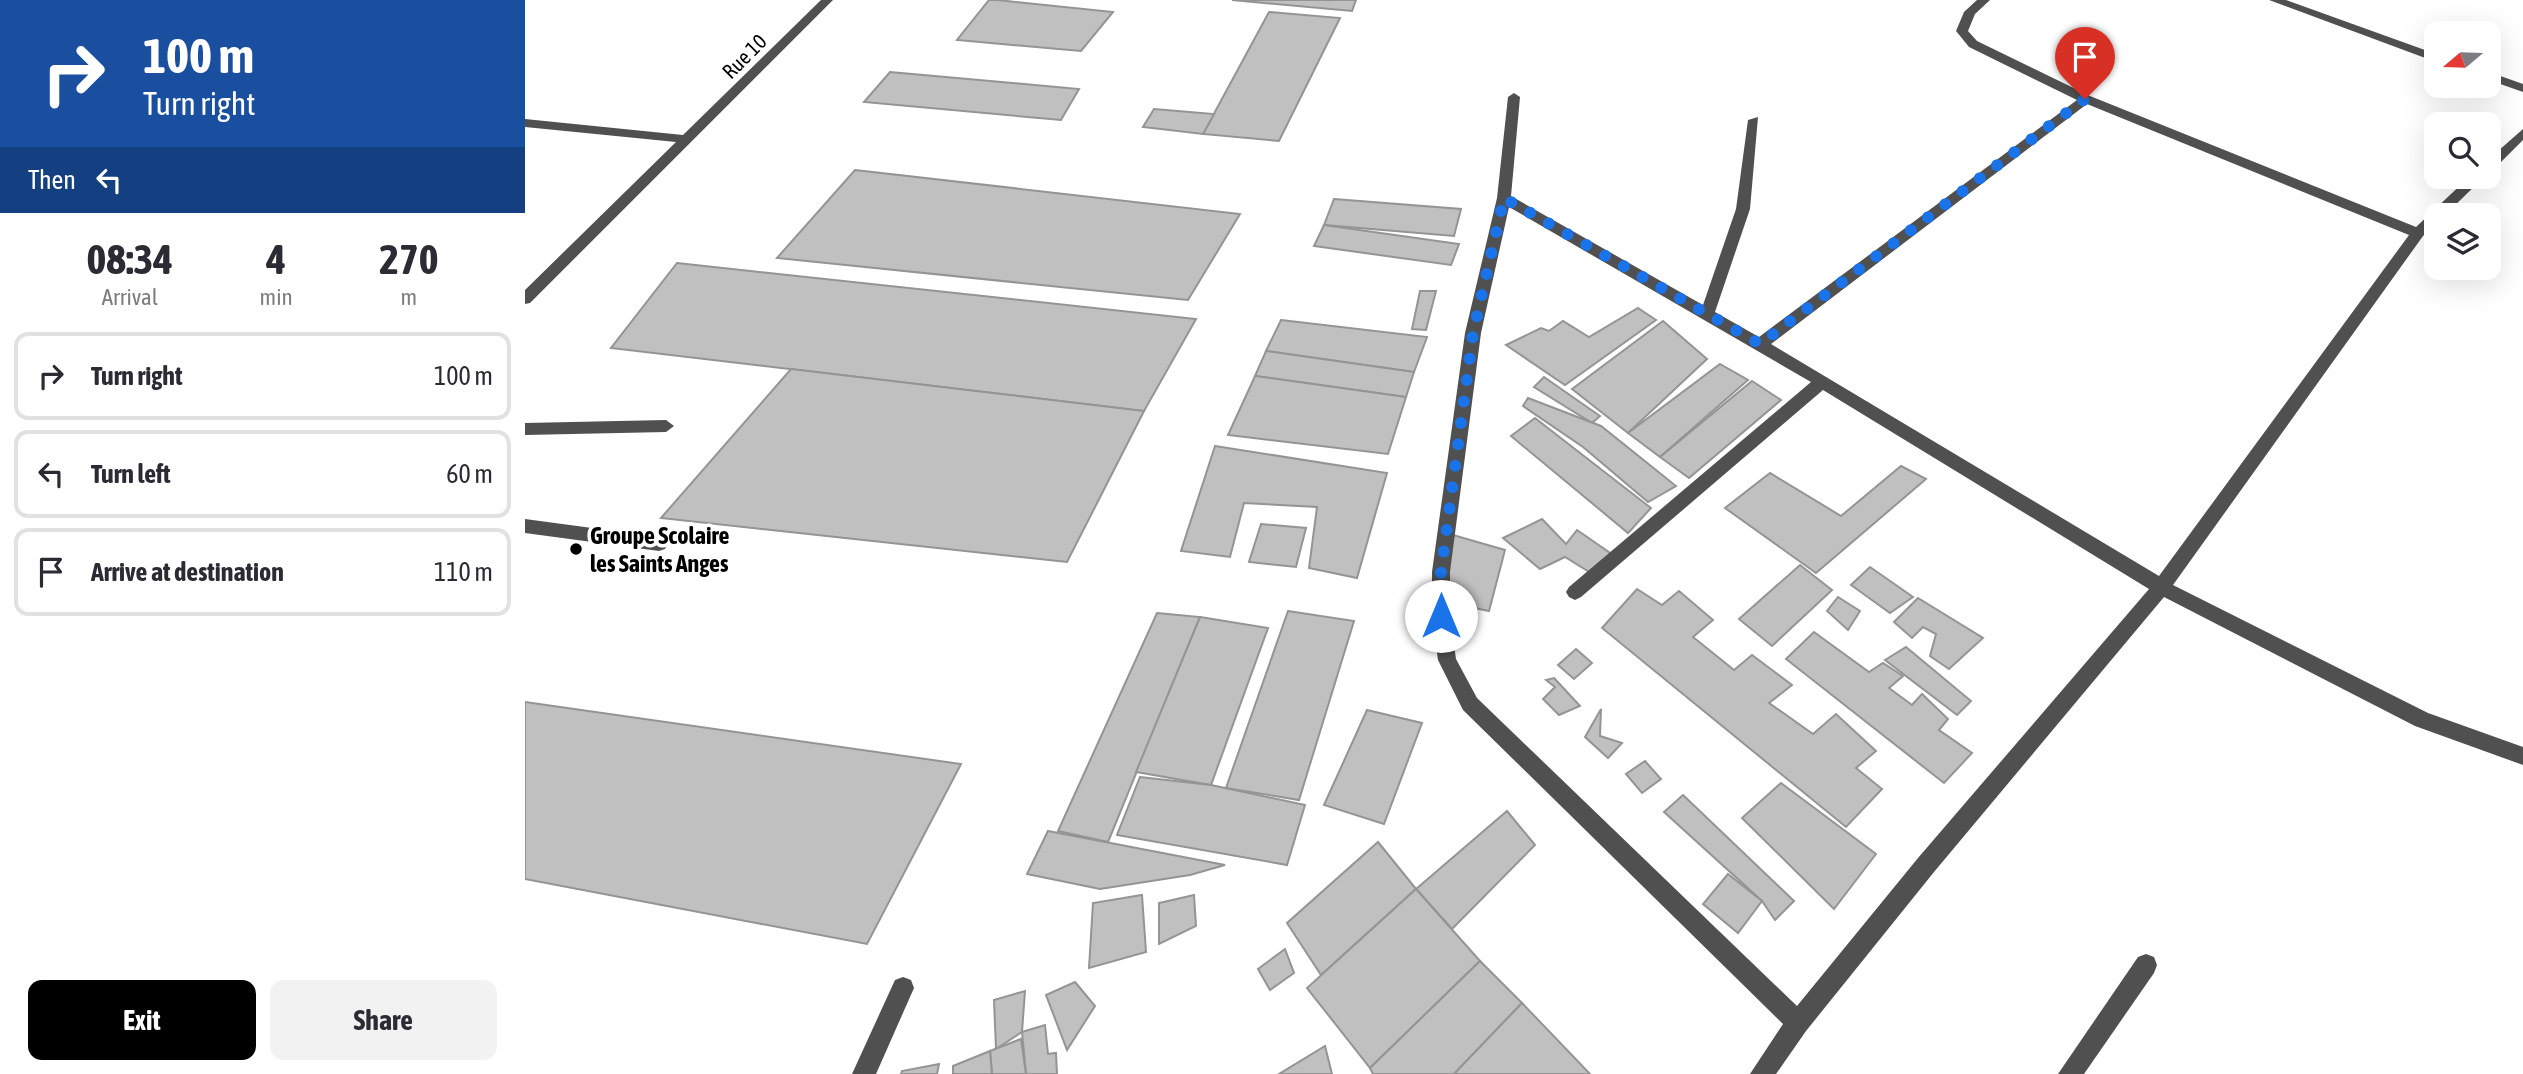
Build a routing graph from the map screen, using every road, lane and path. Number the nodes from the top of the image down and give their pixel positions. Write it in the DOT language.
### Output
graph roads {
  1 [pos="827,0"];
  2 [pos="1984,0"];
  3 [pos="2276,0"];
  4 [pos="2424,54"];
  5 [pos="2501,80"];
  6 [pos="2523,88"];
  7 [pos="1514,97"];
  8 [pos="2085,99"];
  9 [pos="1754,120"];
  10 [pos="525,122"];
  11 [pos="2523,133"];
  12 [pos="688,139"];
  13 [pos="2501,154"];
  14 [pos="2464,189"];
  15 [pos="1504,198"];
  16 [pos="2418,233"];
  17 [pos="525,299"];
  18 [pos="1707,314"];
  19 [pos="1760,344"];
  20 [pos="1822,382"];
  21 [pos="666,426"];
  22 [pos="525,429"];
  23 [pos="525,526"];
  24 [pos="659,544"];
  25 [pos="2161,587"];
  26 [pos="1575,592"];
  27 [pos="2523,756"];
  28 [pos="2146,965"];
  29 [pos="903,988"];
  30 [pos="1798,1023"];
  31 [pos="863,1074"];
  32 [pos="1762,1074"];
  33 [pos="2070,1074"];
  1 -- 12 [label="street, Rue 10"];
  2 -- 8 [label="street"];
  3 -- 4 [label="street"];
  5 -- 6 [label="street"];
  7 -- 15 [label="street"];
  8 -- 16 [label="street"];
  8 -- 19 [label="street"];
  9 -- 18 [label="street"];
  10 -- 12 [label="street"];
  11 -- 13 [label="street"];
  12 -- 17 [label="street, Rue 10"];
  14 -- 16 [label="street"];
  15 -- 18 [label="street"];
  15 -- 30 [label="street"];
  16 -- 25 [label="street"];
  18 -- 19 [label="street"];
  19 -- 20 [label="street"];
  20 -- 25 [label="street"];
  20 -- 26 [label="street"];
  21 -- 22 [label="street"];
  23 -- 24 [label="street"];
  25 -- 27 [label="street"];
  25 -- 30 [label="street"];
  28 -- 33 [label="street"];
  29 -- 31 [label="street"];
  30 -- 32 [label="street"];
}
